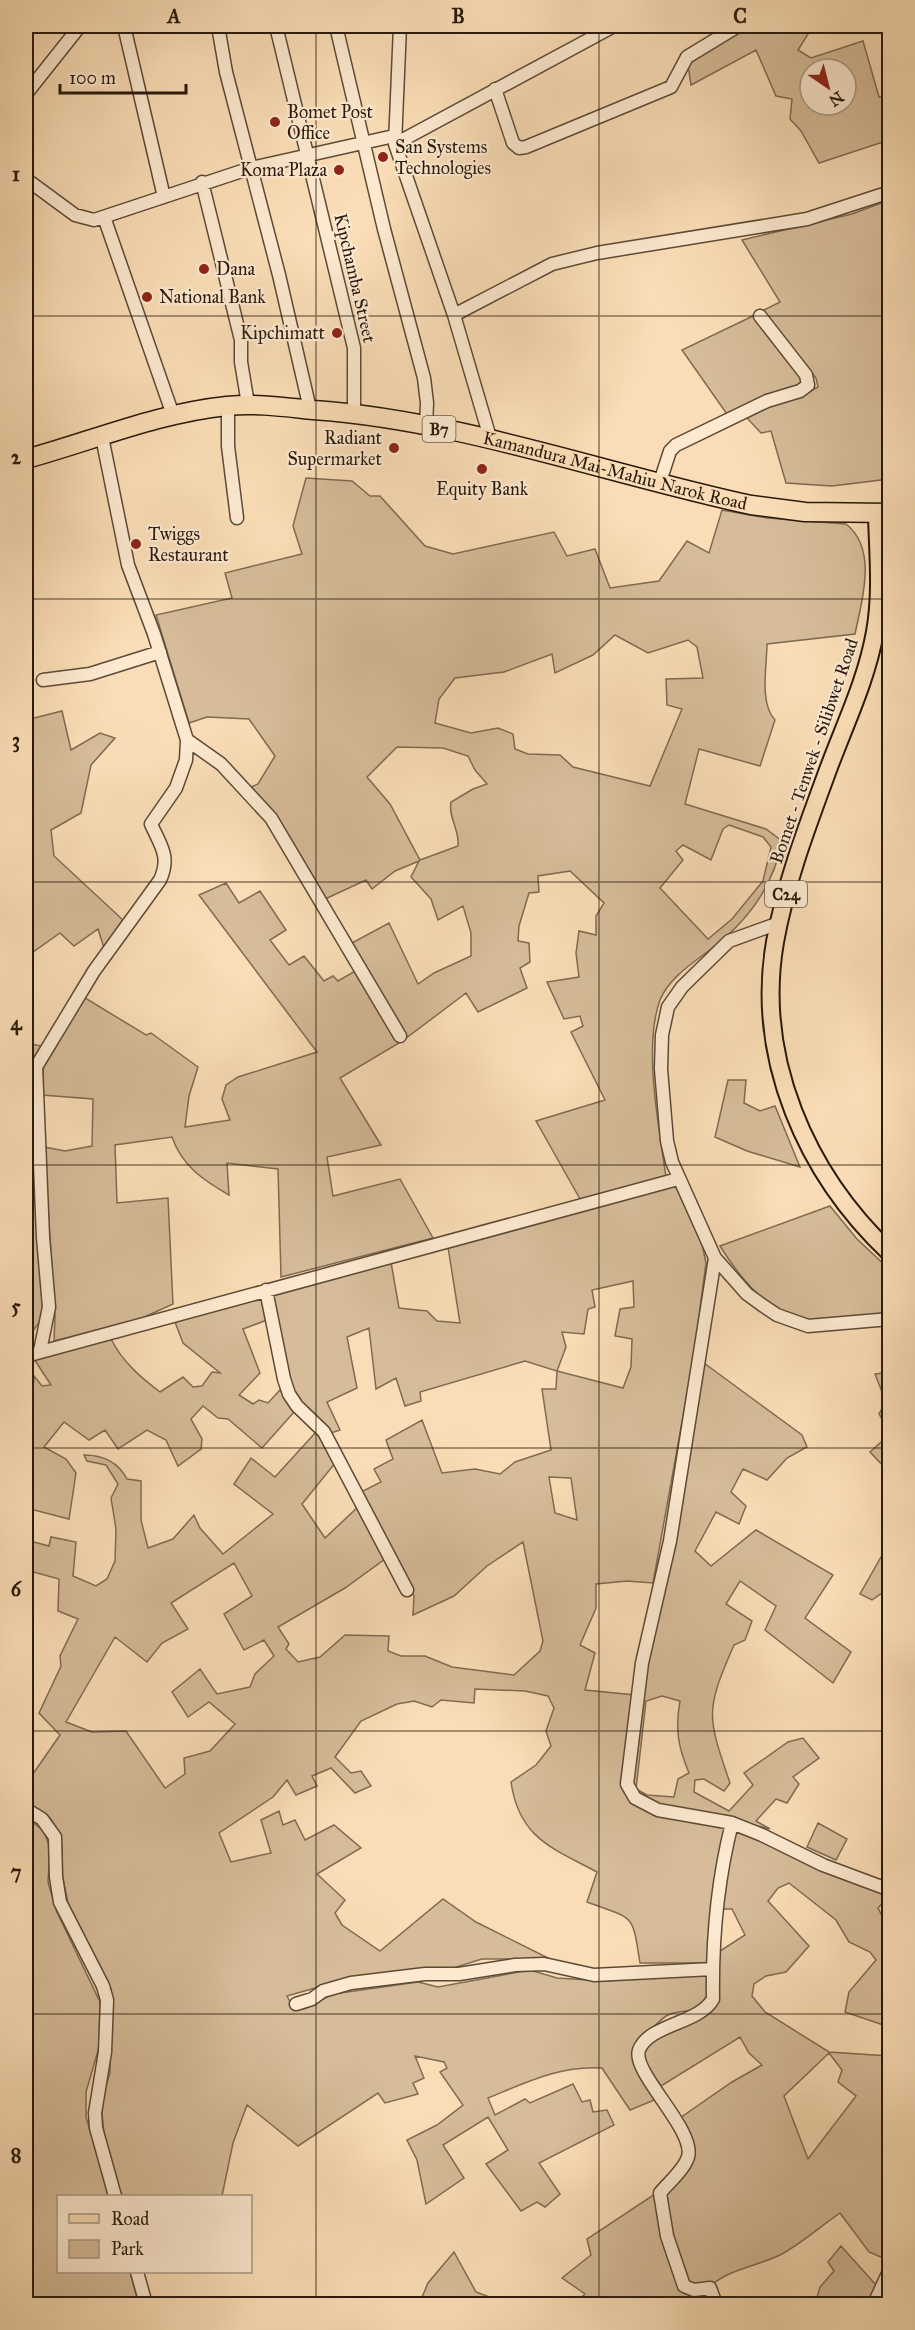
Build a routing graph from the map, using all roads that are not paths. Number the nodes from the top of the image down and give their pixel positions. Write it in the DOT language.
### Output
graph roads {
  1 [pos="80,26"];
  2 [pos="124,26"];
  3 [pos="218,26"];
  4 [pos="276,26"];
  5 [pos="336,26"];
  6 [pos="400,26"];
  7 [pos="614,26"];
  8 [pos="738,26"];
  9 [pos="495,89"];
  10 [pos="26,94"];
  11 [pos="395,140"];
  12 [pos="364,143"];
  13 [pos="307,154"];
  14 [pos="250,168"];
  15 [pos="26,179"];
  16 [pos="202,182"];
  17 [pos="890,192"];
  18 [pos="164,196"];
  19 [pos="104,217"];
  20 [pos="454,315"];
  21 [pos="760,316"];
  22 [pos="248,404"];
  23 [pos="228,406"];
  24 [pos="310,409"];
  25 [pos="354,412"];
  26 [pos="173,415"];
  27 [pos="426,426"];
  28 [pos="102,437"];
  29 [pos="491,441"];
  30 [pos="26,459"];
  31 [pos="659,485"];
  32 [pos="883,514"];
  33 [pos="237,518"];
  34 [pos="160,652"];
  35 [pos="43,680"];
  36 [pos="187,740"];
  37 [pos="779,923"];
  38 [pos="399,1036"];
  39 [pos="26,1139"];
  40 [pos="39,1143"];
  41 [pos="678,1179"];
  42 [pos="890,1253"];
  43 [pos="715,1258"];
  44 [pos="266,1290"];
  45 [pos="890,1320"];
  46 [pos="39,1351"];
  47 [pos="26,1356"];
  48 [pos="407,1590"];
  49 [pos="26,1809"];
  50 [pos="732,1823"];
  51 [pos="890,1890"];
  52 [pos="712,1969"];
  53 [pos="296,2004"];
  54 [pos="116,2195"];
  55 [pos="890,2269"];
  56 [pos="138,2273"];
  57 [pos="146,2304"];
  58 [pos="716,2304"];
  59 [pos="873,2304"];
  1 -- 10 [label="street"];
  2 -- 18 [label="street"];
  3 -- 14 [label="street"];
  4 -- 13 [label="street, Kipchamba Street"];
  5 -- 12 [label="street"];
  6 -- 11 [label="street"];
  7 -- 9 [label="street"];
  8 -- 9 [label="street"];
  9 -- 11 [label="street"];
  11 -- 12 [label="street"];
  11 -- 20 [label="street"];
  12 -- 13 [label="street"];
  12 -- 27 [label="street"];
  13 -- 14 [label="street"];
  13 -- 25 [label="street, Kipchamba Street"];
  14 -- 16 [label="street"];
  14 -- 24 [label="street"];
  15 -- 19 [label="street"];
  16 -- 18 [label="street"];
  16 -- 22 [label="street"];
  17 -- 20 [label="street"];
  18 -- 19 [label="street"];
  19 -- 26 [label="street"];
  20 -- 29 [label="street"];
  21 -- 31 [label="street"];
  22 -- 23 [label="highway, Kamandura Mai-Mahiu Narok Road / B7"];
  22 -- 24 [label="highway, Kamandura Mai-Mahiu Narok Road / B7"];
  23 -- 26 [label="highway, Kamandura Mai-Mahiu Narok Road / B7"];
  23 -- 33 [label="street"];
  24 -- 25 [label="highway, Kamandura Mai-Mahiu Narok Road / B7"];
  25 -- 27 [label="highway, Kamandura Mai-Mahiu Narok Road / B7"];
  26 -- 28 [label="highway, Kamandura Mai-Mahiu Narok Road / B7"];
  27 -- 29 [label="highway, Kamandura Mai-Mahiu Narok Road / B7"];
  28 -- 30 [label="highway, Kamandura Mai-Mahiu Narok Road / B7"];
  28 -- 34 [label="street"];
  29 -- 31 [label="highway, Kamandura Mai-Mahiu Narok Road / B7"];
  31 -- 32 [label="highway, Kamandura Mai-Mahiu Narok Road / B7"];
  32 -- 37 [label="main road, Bomet - Tenwek - Silibwet Road / C24"];
  34 -- 35 [label="street"];
  34 -- 36 [label="street"];
  36 -- 38 [label="street"];
  36 -- 40 [label="street"];
  37 -- 41 [label="street"];
  37 -- 42 [label="main road, Bomet - Tenwek - Silibwet Road / C24"];
  39 -- 40 [label="street"];
  40 -- 46 [label="street"];
  41 -- 43 [label="street"];
  41 -- 44 [label="street"];
  43 -- 45 [label="street"];
  43 -- 50 [label="street"];
  44 -- 46 [label="street"];
  44 -- 48 [label="street"];
  46 -- 47 [label="street"];
  49 -- 54 [label="street"];
  50 -- 51 [label="street"];
  50 -- 52 [label="street"];
  52 -- 53 [label="street"];
  52 -- 58 [label="street"];
  55 -- 59 [label="street"];
  56 -- 57 [label="street"];
}
